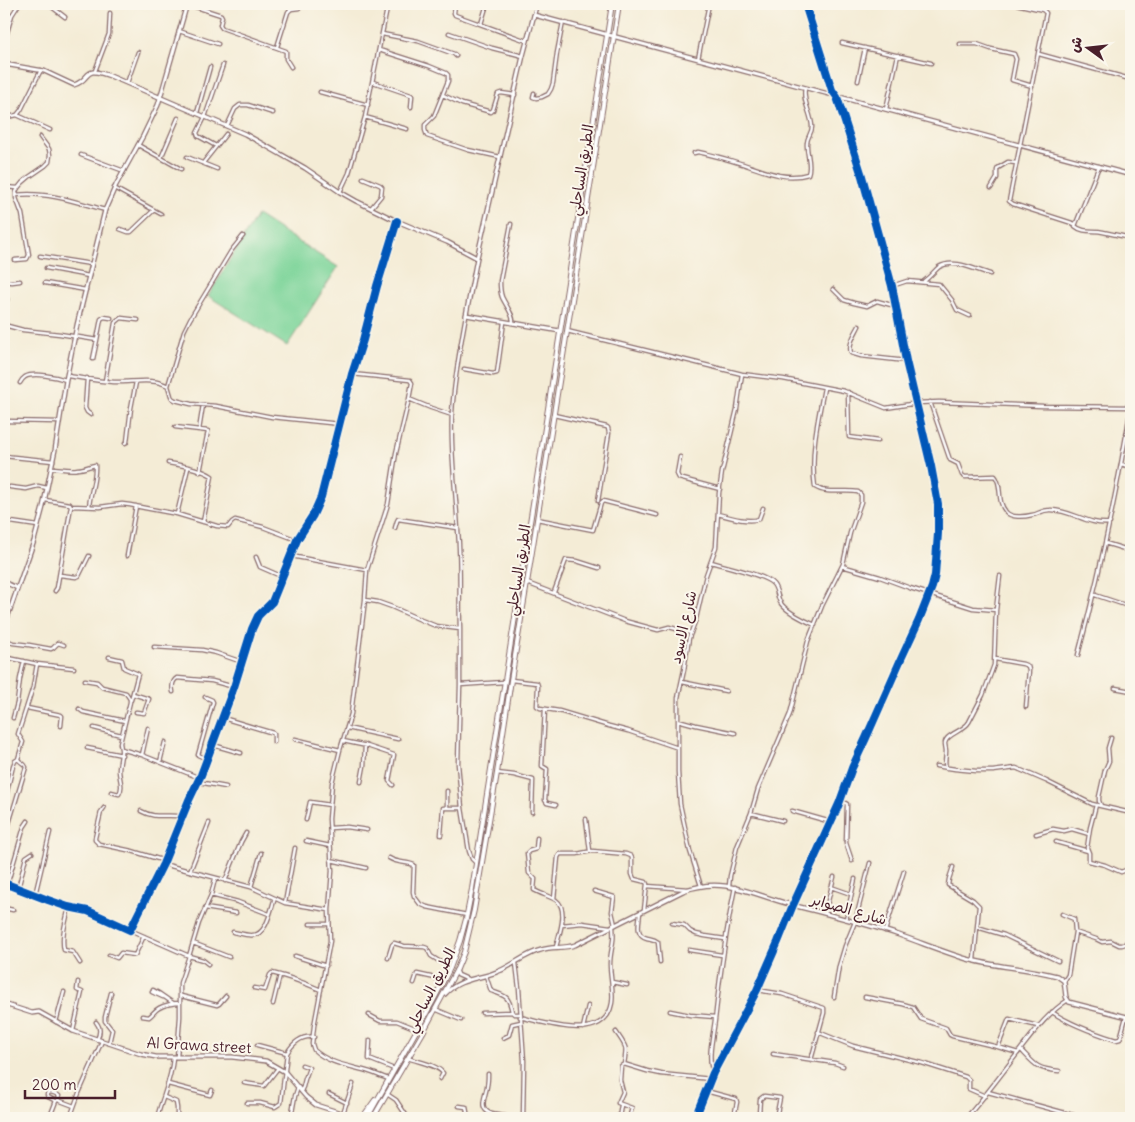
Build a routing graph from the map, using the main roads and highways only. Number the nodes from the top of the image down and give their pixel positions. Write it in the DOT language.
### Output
graph roads {
  1 [pos="612,4"];
  2 [pos="619,4"];
  3 [pos="534,499"];
  4 [pos="540,500"];
  5 [pos="483,819"];
  6 [pos="489,820"];
  7 [pos="368,1118"];
  1 -- 3 [label="highway, الطريق الساحلي"];
  2 -- 4 [label="highway, الطريق الساحلي"];
  3 -- 4 [label="highway"];
  3 -- 5 [label="highway, الطريق الساحلي"];
  4 -- 6 [label="highway, الطريق الساحلي"];
  5 -- 6 [label="highway"];
  5 -- 7 [label="highway, الطريق الساحلي"];
  6 -- 7 [label="highway, الطريق الساحلي"];
}
